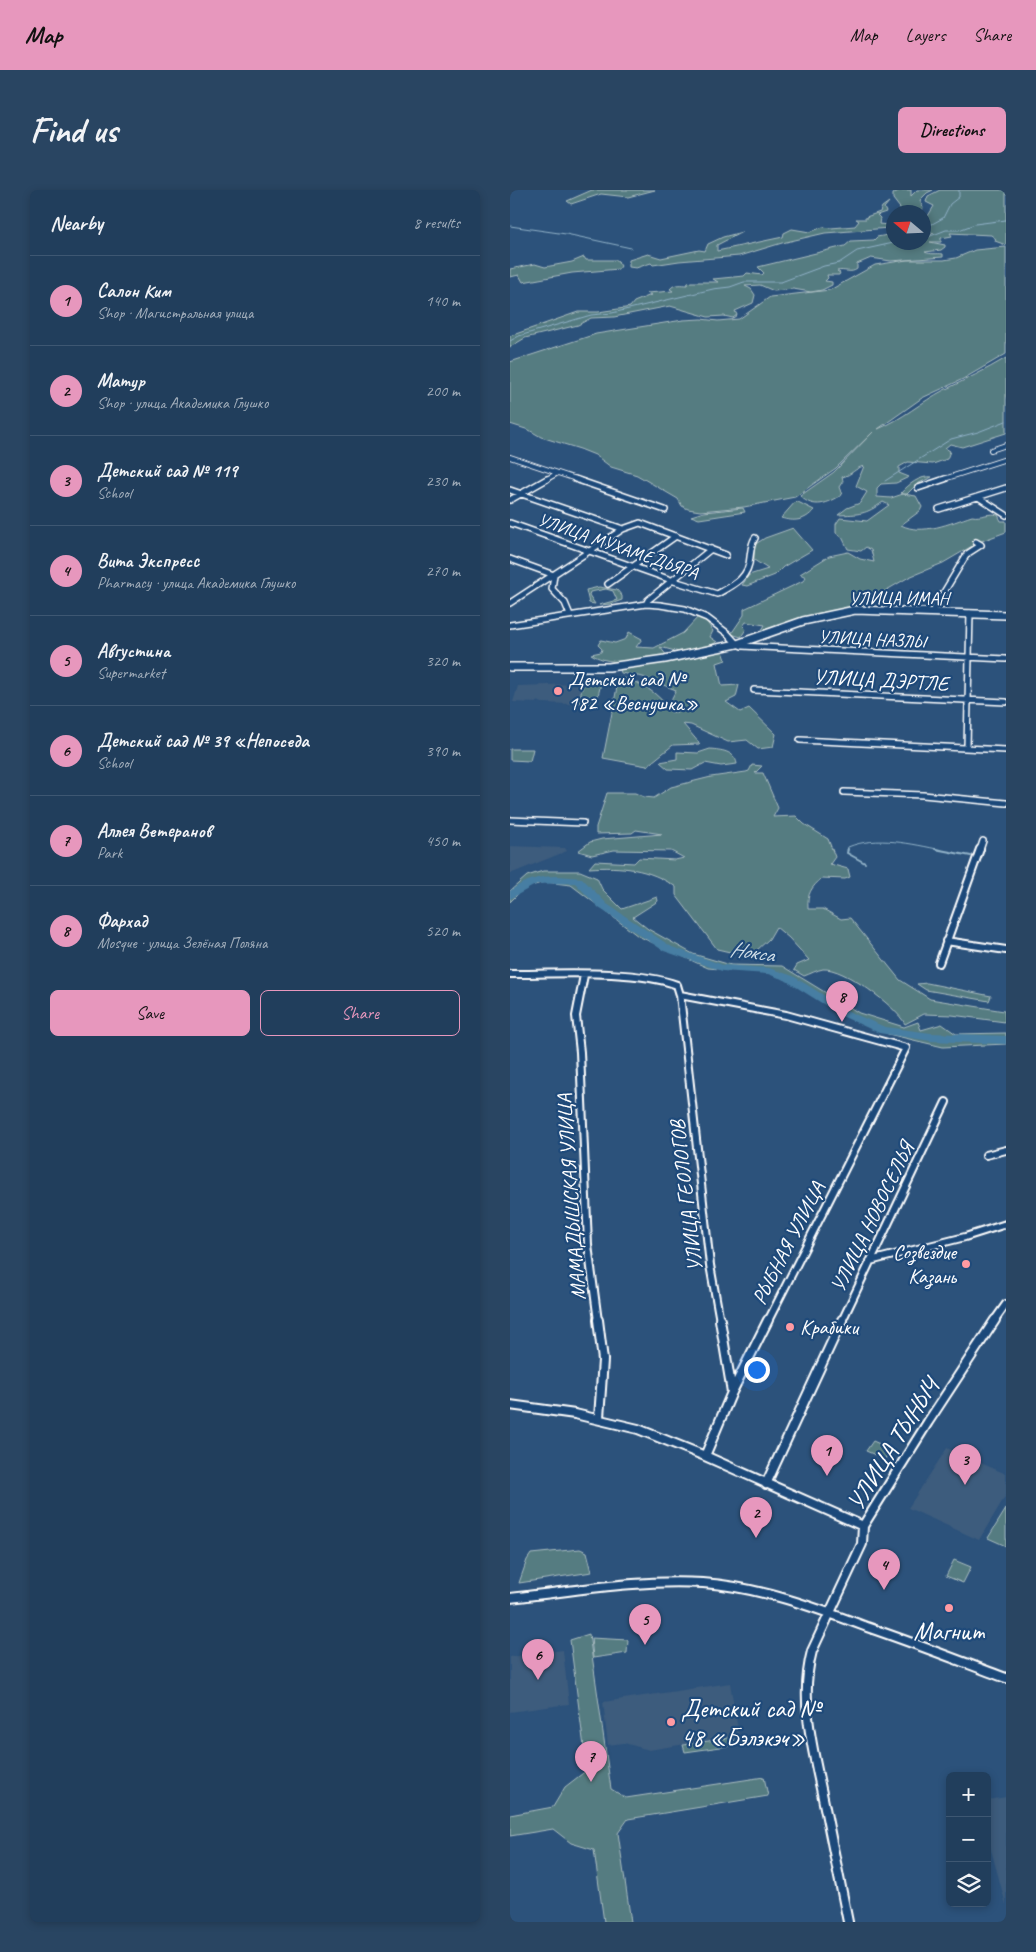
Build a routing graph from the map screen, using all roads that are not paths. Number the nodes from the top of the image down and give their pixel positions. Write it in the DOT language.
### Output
graph roads {
  1 [pos="1006,445"];
  2 [pos="1000,447"];
  3 [pos="991,450"];
  4 [pos="1006,453"];
  5 [pos="510,457"];
  6 [pos="1006,459"];
  7 [pos="556,474"];
  8 [pos="918,488"];
  9 [pos="1006,488"];
  10 [pos="510,490"];
  11 [pos="520,494"];
  12 [pos="978,497"];
  13 [pos="510,500"];
  14 [pos="939,509"];
  15 [pos="665,510"];
  16 [pos="1006,515"];
  17 [pos="510,523"];
  18 [pos="623,530"];
  19 [pos="676,536"];
  20 [pos="754,538"];
  21 [pos="976,542"];
  22 [pos="711,549"];
  23 [pos="590,551"];
  24 [pos="726,555"];
  25 [pos="510,559"];
  26 [pos="633,566"];
  27 [pos="554,575"];
  28 [pos="674,581"];
  29 [pos="608,584"];
  30 [pos="510,596"];
  31 [pos="516,599"];
  32 [pos="510,603"];
  33 [pos="646,604"];
  34 [pos="932,612"];
  35 [pos="970,613"];
  36 [pos="570,615"];
  37 [pos="1006,615"];
  38 [pos="510,625"];
  39 [pos="737,644"];
  40 [pos="970,658"];
  41 [pos="1006,659"];
  42 [pos="510,667"];
  43 [pos="754,690"];
  44 [pos="966,700"];
  45 [pos="1006,702"];
  46 [pos="800,740"];
  47 [pos="967,747"];
  48 [pos="1006,750"];
  49 [pos="844,792"];
  50 [pos="1006,803"];
  51 [pos="510,820"];
  52 [pos="583,823"];
  53 [pos="982,841"];
  54 [pos="946,941"];
  55 [pos="1006,950"];
  56 [pos="939,963"];
  57 [pos="510,974"];
  58 [pos="584,975"];
  59 [pos="680,995"];
  60 [pos="946,1102"];
  61 [pos="1006,1150"];
  62 [pos="986,1155"];
  63 [pos="1006,1224"];
  64 [pos="870,1261"];
  65 [pos="1006,1304"];
  66 [pos="732,1392"];
  67 [pos="510,1405"];
  68 [pos="599,1418"];
  69 [pos="705,1456"];
  70 [pos="766,1484"];
  71 [pos="863,1526"];
  72 [pos="510,1598"];
  73 [pos="829,1612"];
  74 [pos="1006,1678"];
  75 [pos="848,1922"];
  1 -- 2 [label="street"];
  2 -- 3 [label="street"];
  2 -- 4 [label="street"];
  5 -- 7 [label="street"];
  6 -- 8 [label="street"];
  7 -- 11 [label="street, УЛИЦА МУХАМЕДЬЯРА"];
  7 -- 15 [label="street"];
  9 -- 12 [label="street"];
  10 -- 11 [label="street, УЛИЦА МУХАМЕДЬЯРА"];
  11 -- 13 [label="street, УЛИЦА МУХАМЕДЬЯРА"];
  11 -- 18 [label="street, УЛИЦА МУХАМЕДЬЯРА"];
  12 -- 14 [label="street"];
  12 -- 16 [label="street"];
  17 -- 23 [label="street, УЛИЦА МУХАМЕДЬЯРА"];
  18 -- 19 [label="street"];
  18 -- 23 [label="street"];
  19 -- 22 [label="street"];
  19 -- 26 [label="street"];
  20 -- 28 [label="street, УЛИЦА МУХАМЕДЬЯРА"];
  21 -- 34 [label="street"];
  22 -- 24 [label="street"];
  22 -- 28 [label="street"];
  23 -- 26 [label="street, УЛИЦА МУХАМЕДЬЯРА"];
  23 -- 27 [label="street"];
  25 -- 27 [label="street"];
  26 -- 28 [label="street, УЛИЦА МУХАМЕДЬЯРА"];
  26 -- 29 [label="street"];
  27 -- 31 [label="street"];
  27 -- 36 [label="street"];
  28 -- 33 [label="street"];
  30 -- 31 [label="street"];
  31 -- 32 [label="street"];
  33 -- 36 [label="street"];
  33 -- 39 [label="street"];
  34 -- 35 [label="street, УЛИЦА ИМАН"];
  34 -- 39 [label="street, УЛИЦА ИМАН"];
  35 -- 37 [label="street, УЛИЦА ИМАН"];
  35 -- 40 [label="street"];
  36 -- 38 [label="street"];
  39 -- 40 [label="street, УЛИЦА НАЗЛЫ"];
  39 -- 42 [label="street, УЛИЦА ИМАН"];
  40 -- 41 [label="street, УЛИЦА НАЗЛЫ"];
  40 -- 44 [label="street"];
  43 -- 44 [label="street, УЛИЦА ДЭРТЛЕ"];
  44 -- 45 [label="street, УЛИЦА ДЭРТЛЕ"];
  44 -- 47 [label="street"];
  46 -- 47 [label="street"];
  47 -- 48 [label="street"];
  49 -- 50 [label="street"];
  51 -- 52 [label="street"];
  53 -- 54 [label="street"];
  54 -- 55 [label="street"];
  54 -- 56 [label="street"];
  57 -- 58 [label="street"];
  58 -- 59 [label="street"];
  58 -- 68 [label="street, МАМАДЫШСКАЯ УЛИЦА"];
  59 -- 66 [label="street, УЛИЦА ГЕОЛОГОВ"];
  59 -- 66 [label="street, РЫБНАЯ УЛИЦА"];
  60 -- 64 [label="street, УЛИЦА НОВОСЕЛЬЯ"];
  61 -- 62 [label="street"];
  63 -- 64 [label="street"];
  64 -- 70 [label="street, УЛИЦА НОВОСЕЛЬЯ"];
  65 -- 71 [label="street, УЛИЦА ТЫНЫЧ"];
  66 -- 69 [label="street, РЫБНАЯ УЛИЦА"];
  67 -- 68 [label="street"];
  68 -- 69 [label="street"];
  69 -- 70 [label="street"];
  70 -- 71 [label="street"];
  71 -- 73 [label="street, УЛИЦА ТЫНЫЧ"];
  72 -- 73 [label="street"];
  73 -- 74 [label="street"];
  73 -- 75 [label="street, УЛИЦА ТЫНЫЧ"];
}
